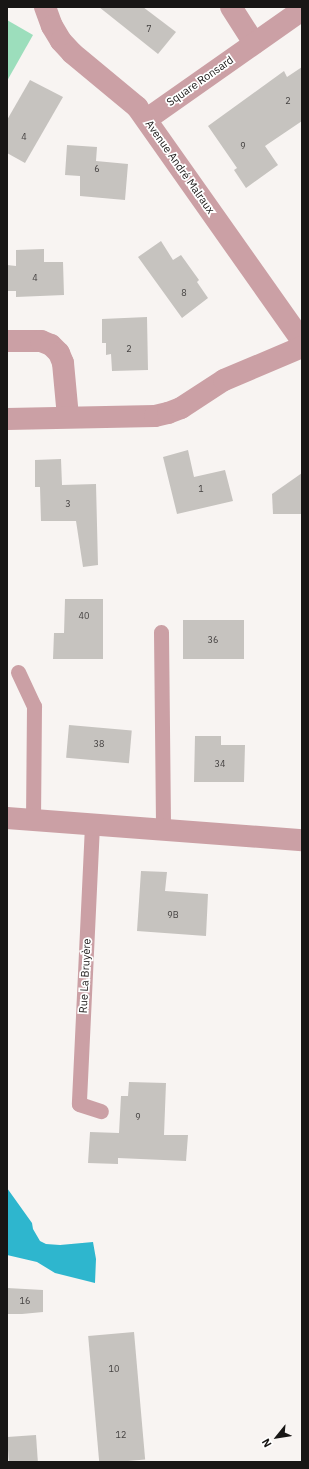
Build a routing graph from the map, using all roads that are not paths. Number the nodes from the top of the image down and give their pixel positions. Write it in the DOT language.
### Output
graph roads {
  1 [pos="45,7"];
  2 [pos="231,7"];
  3 [pos="302,10"];
  4 [pos="254,43"];
  5 [pos="147,120"];
  6 [pos="7,341"];
  7 [pos="302,341"];
  8 [pos="302,347"];
  9 [pos="68,417"];
  10 [pos="7,419"];
  11 [pos="161,632"];
  12 [pos="18,672"];
  13 [pos="7,818"];
  14 [pos="34,821"];
  15 [pos="92,825"];
  16 [pos="163,830"];
  17 [pos="302,840"];
  18 [pos="101,1111"];
  1 -- 5 [label="street, Avenue André Malraux"];
  2 -- 4 [label="street"];
  3 -- 4 [label="street, Square Ronsard"];
  4 -- 5 [label="street, Square Ronsard"];
  5 -- 7 [label="street, Avenue André Malraux"];
  6 -- 9 [label="street"];
  8 -- 9 [label="street"];
  9 -- 10 [label="street"];
  11 -- 16 [label="lane"];
  12 -- 14 [label="lane"];
  13 -- 14 [label="street"];
  14 -- 15 [label="street"];
  15 -- 16 [label="street"];
  15 -- 18 [label="lane, Rue La Bruyère"];
  16 -- 17 [label="street"];
}
